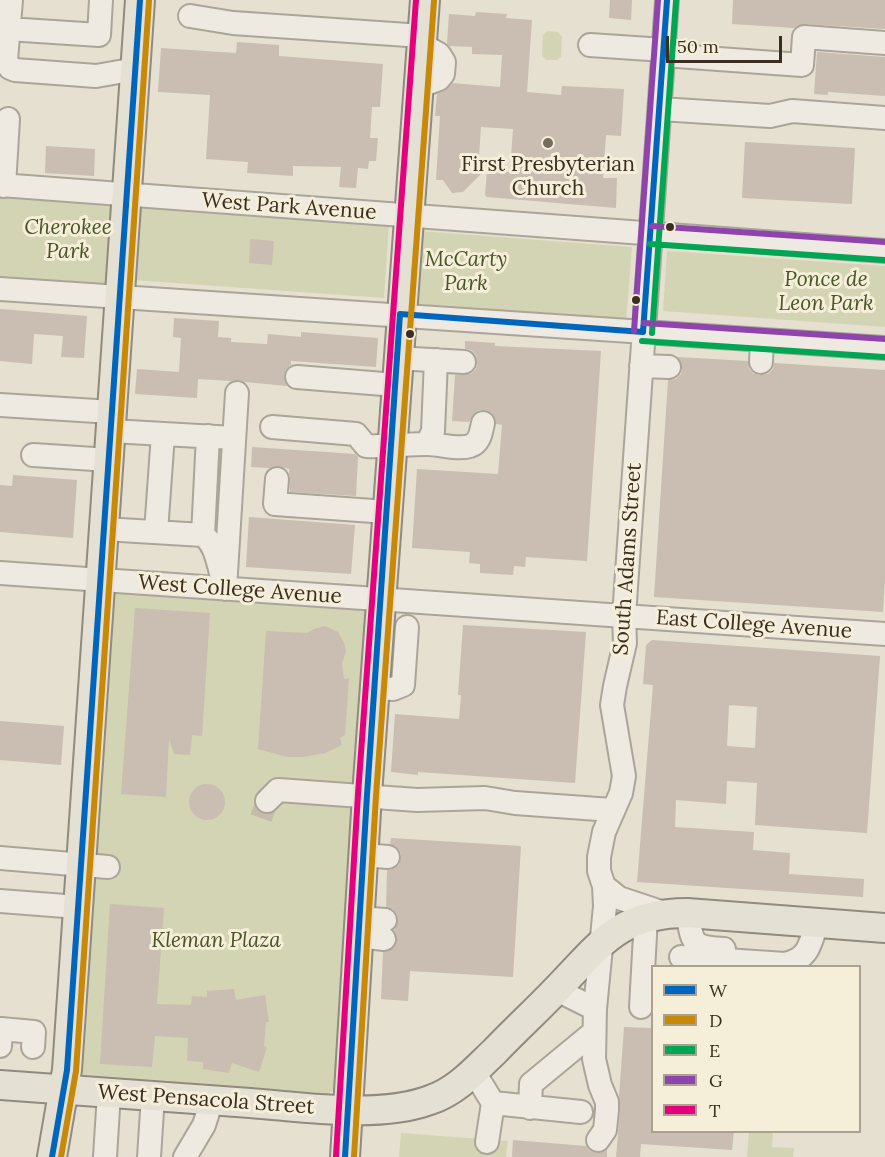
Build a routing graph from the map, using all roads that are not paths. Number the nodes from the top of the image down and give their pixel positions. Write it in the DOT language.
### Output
graph roads {
  1 [pos="101,0"];
  2 [pos="140,0"];
  3 [pos="425,0"];
  4 [pos="667,0"];
  5 [pos="7,2"];
  6 [pos="190,16"];
  7 [pos="422,40"];
  8 [pos="5,42"];
  9 [pos="885,43"];
  10 [pos="590,45"];
  11 [pos="664,53"];
  12 [pos="136,69"];
  13 [pos="660,109"];
  14 [pos="885,118"];
  15 [pos="8,119"];
  16 [pos="2,185"];
  17 [pos="127,195"];
  18 [pos="409,216"];
  19 [pos="651,235"];
  20 [pos="885,251"];
  21 [pos="0,289"];
  22 [pos="120,297"];
  23 [pos="400,315"];
  24 [pos="643,333"];
  25 [pos="885,348"];
  26 [pos="436,360"];
  27 [pos="464,362"];
  28 [pos="641,366"];
  29 [pos="669,367"];
  30 [pos="397,371"];
  31 [pos="297,377"];
  32 [pos="237,393"];
  33 [pos="0,405"];
  34 [pos="112,421"];
  35 [pos="483,423"];
  36 [pos="272,427"];
  37 [pos="164,434"];
  38 [pos="208,436"];
  39 [pos="234,438"];
  40 [pos="427,444"];
  41 [pos="391,447"];
  42 [pos="33,455"];
  43 [pos="109,460"];
  44 [pos="277,479"];
  45 [pos="387,512"];
  46 [pos="104,528"];
  47 [pos="156,532"];
  48 [pos="203,535"];
  49 [pos="0,573"];
  50 [pos="101,580"];
  51 [pos="225,589"];
  52 [pos="381,600"];
  53 [pos="624,616"];
  54 [pos="407,627"];
  55 [pos="885,634"];
  56 [pos="374,688"];
  57 [pos="367,795"];
  58 [pos="267,801"];
  59 [pos="612,810"];
  60 [pos="0,858"];
  61 [pos="95,865"];
  62 [pos="603,886"];
  63 [pos="0,901"];
  64 [pos="78,907"];
  65 [pos="666,914"];
  66 [pos="817,923"];
  67 [pos="885,928"];
  68 [pos="601,943"];
  69 [pos="782,952"];
  70 [pos="681,957"];
  71 [pos="652,965"];
  72 [pos="651,969"];
  73 [pos="557,990"];
  74 [pos="641,1006"];
  75 [pos="595,1009"];
  76 [pos="594,1032"];
  77 [pos="0,1046"];
  78 [pos="33,1047"];
  79 [pos="474,1072"];
  80 [pos="0,1085"];
  81 [pos="63,1089"];
  82 [pos="109,1092"];
  83 [pos="153,1096"];
  84 [pos="204,1099"];
  85 [pos="493,1103"];
  86 [pos="530,1108"];
  87 [pos="347,1109"];
  88 [pos="581,1112"];
  89 [pos="598,1140"];
  90 [pos="487,1142"];
  91 [pos="52,1157"];
  92 [pos="105,1157"];
  93 [pos="149,1157"];
  94 [pos="185,1157"];
  95 [pos="345,1157"];
  1 -- 8 [label="street"];
  2 -- 12 [label="main road"];
  3 -- 7 [label="main road"];
  4 -- 11 [label="street, South Adams Street"];
  5 -- 8 [label="street"];
  6 -- 7 [label="street"];
  7 -- 18 [label="main road"];
  8 -- 12 [label="street"];
  9 -- 11 [label="street"];
  10 -- 11 [label="street"];
  11 -- 13 [label="street, South Adams Street"];
  12 -- 17 [label="main road"];
  13 -- 14 [label="street"];
  13 -- 19 [label="street, South Adams Street"];
  15 -- 16 [label="street"];
  16 -- 17 [label="street, West Park Avenue"];
  17 -- 18 [label="street, West Park Avenue"];
  17 -- 22 [label="main road"];
  18 -- 19 [label="street, West Park Avenue"];
  18 -- 23 [label="main road"];
  19 -- 20 [label="street, West Park Avenue"];
  19 -- 24 [label="street, South Adams Street"];
  21 -- 22 [label="street"];
  22 -- 23 [label="street"];
  22 -- 34 [label="main road"];
  23 -- 24 [label="street"];
  23 -- 30 [label="main road"];
  24 -- 25 [label="street"];
  24 -- 28 [label="street, South Adams Street"];
  26 -- 27 [label="street"];
  26 -- 30 [label="street"];
  26 -- 40 [label="street"];
  28 -- 29 [label="street"];
  28 -- 53 [label="street, South Adams Street"];
  30 -- 31 [label="street"];
  30 -- 41 [label="main road"];
  32 -- 39 [label="street"];
  33 -- 34 [label="street"];
  34 -- 37 [label="street"];
  34 -- 43 [label="main road"];
  35 -- 40 [label="street"];
  36 -- 41 [label="street"];
  37 -- 38 [label="street"];
  37 -- 47 [label="street"];
  38 -- 39 [label="street"];
  38 -- 48 [label="street"];
  39 -- 51 [label="street"];
  40 -- 41 [label="street"];
  41 -- 45 [label="main road"];
  42 -- 43 [label="street"];
  43 -- 46 [label="main road"];
  44 -- 45 [label="street"];
  45 -- 52 [label="main road"];
  46 -- 47 [label="street"];
  46 -- 50 [label="main road"];
  47 -- 48 [label="street"];
  48 -- 51 [label="street"];
  49 -- 50 [label="street, West College Avenue"];
  50 -- 51 [label="street, West College Avenue"];
  50 -- 61 [label="main road"];
  51 -- 52 [label="street, West College Avenue"];
  52 -- 53 [label="street, West College Avenue"];
  52 -- 56 [label="main road"];
  53 -- 55 [label="street, East College Avenue"];
  53 -- 59 [label="street, South Adams Street"];
  54 -- 56 [label="street"];
  56 -- 57 [label="main road"];
  57 -- 58 [label="street"];
  57 -- 59 [label="street"];
  57 -- 87 [label="main road"];
  59 -- 62 [label="street, South Adams Street"];
  60 -- 61 [label="street"];
  61 -- 64 [label="main road"];
  62 -- 65 [label="street"];
  62 -- 68 [label="street, South Adams Street"];
  63 -- 64 [label="street"];
  64 -- 81 [label="main road"];
  65 -- 66 [label="main road"];
  65 -- 68 [label="main road, West Pensacola Street"];
  65 -- 69 [label="street"];
  65 -- 71 [label="street"];
  66 -- 67 [label="main road"];
  66 -- 70 [label="street"];
  68 -- 73 [label="main road, West Pensacola Street"];
  68 -- 75 [label="street, South Adams Street"];
  72 -- 74 [label="street"];
  73 -- 75 [label="street"];
  73 -- 79 [label="main road, West Pensacola Street"];
  75 -- 76 [label="street, South Adams Street"];
  76 -- 86 [label="street"];
  76 -- 89 [label="street, South Adams Street"];
  77 -- 78 [label="street"];
  79 -- 85 [label="street"];
  79 -- 87 [label="main road, West Pensacola Street"];
  80 -- 81 [label="main road, West Pensacola Street"];
  81 -- 82 [label="main road, West Pensacola Street"];
  81 -- 91 [label="main road"];
  82 -- 83 [label="main road, West Pensacola Street"];
  82 -- 92 [label="street"];
  83 -- 84 [label="main road, West Pensacola Street"];
  83 -- 93 [label="street"];
  84 -- 87 [label="main road, West Pensacola Street"];
  84 -- 94 [label="street"];
  85 -- 86 [label="street"];
  85 -- 90 [label="street"];
  86 -- 88 [label="street"];
  87 -- 95 [label="main road"];
}
